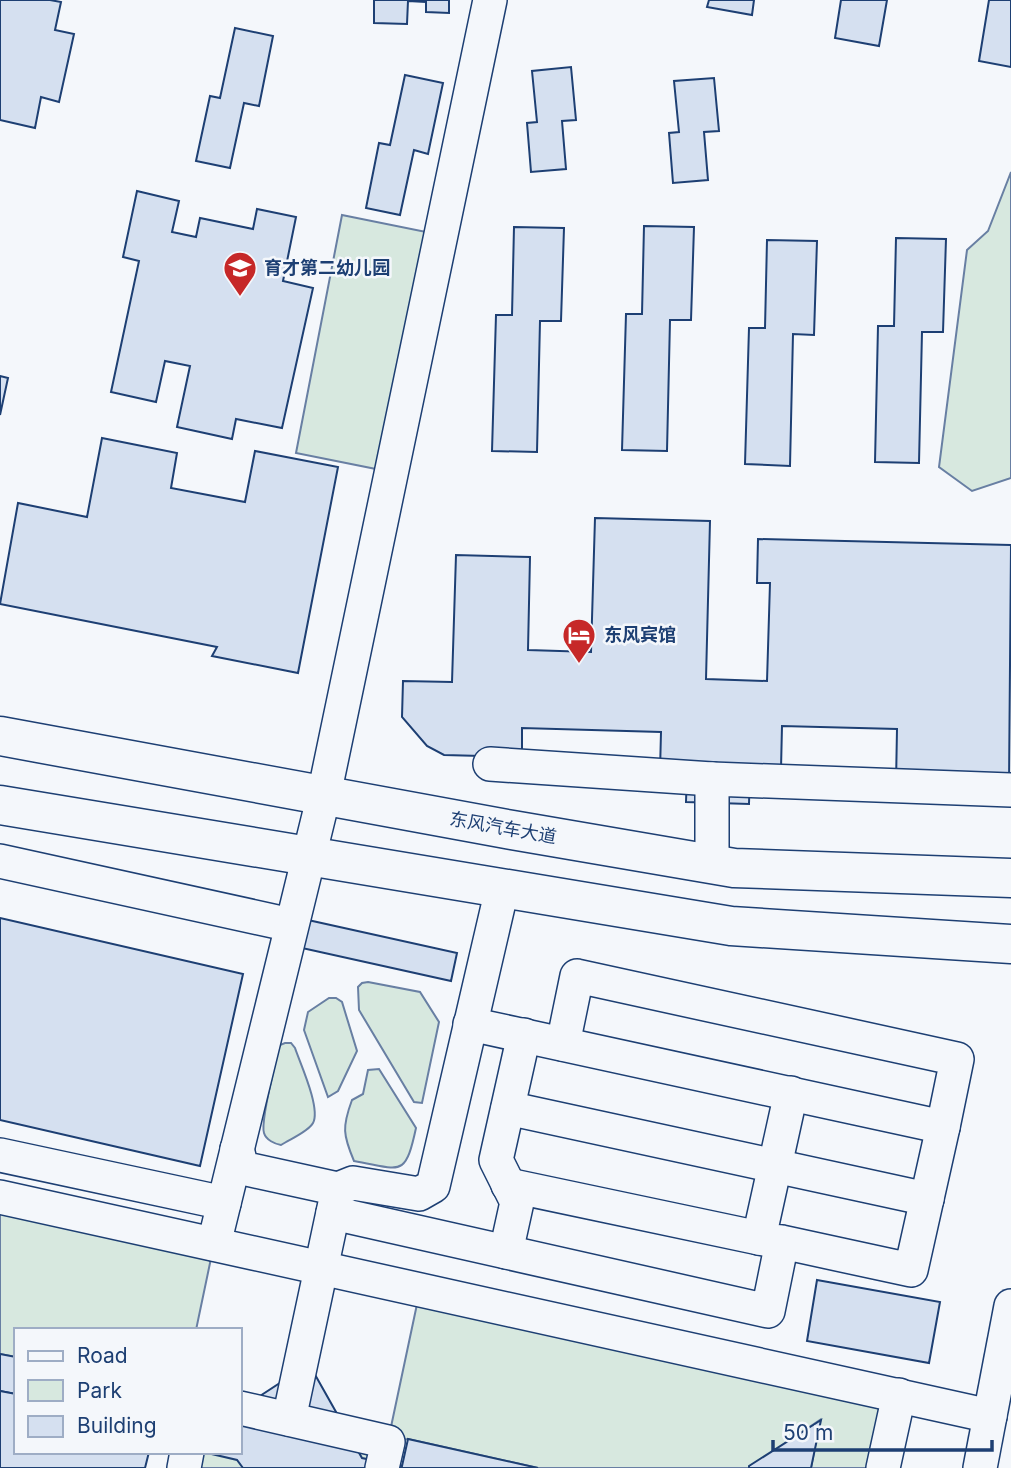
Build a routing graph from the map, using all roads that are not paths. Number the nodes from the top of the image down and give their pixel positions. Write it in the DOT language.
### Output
graph roads {
  1 [pos="490,0"];
  2 [pos="0,736"];
  3 [pos="490,764"];
  4 [pos="712,779"];
  5 [pos="1011,790"];
  6 [pos="324,795"];
  7 [pos="0,805"];
  8 [pos="308,857"];
  9 [pos="0,861"];
  10 [pos="712,864"];
  11 [pos="1011,878"];
  12 [pos="502,889"];
  13 [pos="291,925"];
  14 [pos="1011,944"];
  15 [pos="470,1024"];
  16 [pos="524,1035"];
  17 [pos="563,1044"];
  18 [pos="791,1093"];
  19 [pos="508,1108"];
  20 [pos="943,1127"];
  21 [pos="237,1149"];
  22 [pos="0,1155"];
  23 [pos="775,1165"];
  24 [pos="508,1185"];
  25 [pos="0,1196"];
  26 [pos="927,1199"];
  27 [pos="335,1201"];
  28 [pos="224,1203"];
  29 [pos="770,1240"];
  30 [pos="214,1244"];
  31 [pos="506,1252"];
  32 [pos="321,1268"];
  33 [pos="1011,1306"];
  34 [pos="1007,1345"];
  35 [pos="899,1395"];
  36 [pos="242,1408"];
  37 [pos="990,1416"];
  38 [pos="289,1419"];
  39 [pos="382,1468"];
  40 [pos="883,1468"];
  41 [pos="980,1468"];
  1 -- 6 [label="street"];
  2 -- 6 [label="main road, 东风汽车大道"];
  3 -- 4 [label="street"];
  4 -- 5 [label="street"];
  4 -- 10 [label="street"];
  6 -- 8 [label="street"];
  6 -- 10 [label="main road, 东风汽车大道"];
  7 -- 8 [label="main road"];
  8 -- 12 [label="main road"];
  8 -- 13 [label="street"];
  9 -- 13 [label="street"];
  10 -- 11 [label="main road, 东风汽车大道"];
  12 -- 14 [label="main road"];
  12 -- 15 [label="street"];
  13 -- 21 [label="street"];
  15 -- 16 [label="street"];
  15 -- 27 [label="street"];
  16 -- 17 [label="street"];
  16 -- 19 [label="street"];
  17 -- 18 [label="street"];
  17 -- 20 [label="street"];
  18 -- 20 [label="street"];
  18 -- 23 [label="street"];
  19 -- 23 [label="street"];
  19 -- 24 [label="street"];
  20 -- 26 [label="street"];
  21 -- 27 [label="street"];
  21 -- 28 [label="street"];
  22 -- 28 [label="street"];
  23 -- 26 [label="street"];
  23 -- 29 [label="street"];
  24 -- 29 [label="street"];
  24 -- 31 [label="street"];
  25 -- 30 [label="street"];
  26 -- 29 [label="street"];
  27 -- 31 [label="street"];
  27 -- 32 [label="street"];
  28 -- 30 [label="street"];
  29 -- 31 [label="street"];
  30 -- 32 [label="street"];
  32 -- 35 [label="street"];
  32 -- 38 [label="street"];
  33 -- 34 [label="street"];
  34 -- 37 [label="street"];
  35 -- 37 [label="street"];
  35 -- 40 [label="street"];
  36 -- 38 [label="street"];
  37 -- 41 [label="street"];
  38 -- 39 [label="street"];
}
